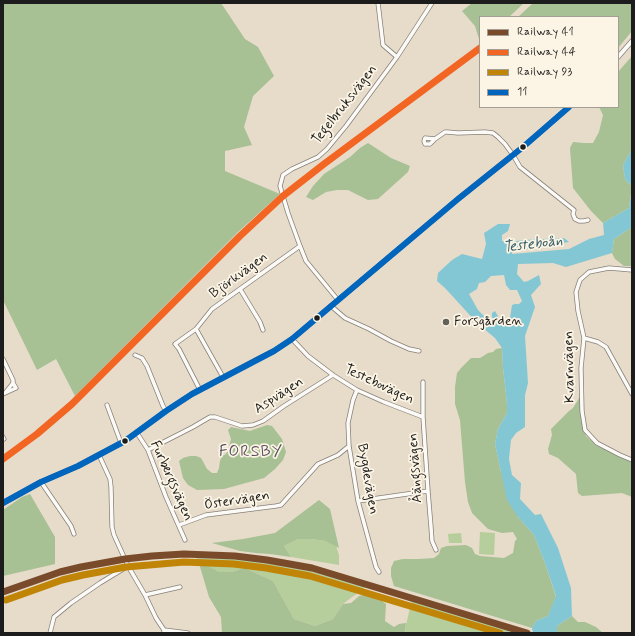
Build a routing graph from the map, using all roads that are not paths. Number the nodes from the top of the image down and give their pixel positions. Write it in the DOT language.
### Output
graph roads {
  1 [pos="378,3"];
  2 [pos="432,3"];
  3 [pos="632,41"];
  4 [pos="397,57"];
  5 [pos="619,57"];
  6 [pos="568,108"];
  7 [pos="436,139"];
  8 [pos="513,155"];
  9 [pos="588,220"];
  10 [pos="300,246"];
  11 [pos="632,270"];
  12 [pos="240,289"];
  13 [pos="338,300"];
  14 [pos="331,306"];
  15 [pos="196,329"];
  16 [pos="263,330"];
  17 [pos="584,338"];
  18 [pos="292,339"];
  19 [pos="419,351"];
  20 [pos="135,355"];
  21 [pos="3,359"];
  22 [pos="333,375"];
  23 [pos="223,377"];
  24 [pos="423,382"];
  25 [pos="200,390"];
  26 [pos="357,390"];
  27 [pos="4,394"];
  28 [pos="632,394"];
  29 [pos="107,405"];
  30 [pos="166,410"];
  31 [pos="423,417"];
  32 [pos="136,433"];
  33 [pos="121,443"];
  34 [pos="349,446"];
  35 [pos="148,450"];
  36 [pos="99,456"];
  37 [pos="632,460"];
  38 [pos="41,482"];
  39 [pos="428,491"];
  40 [pos="358,501"];
  41 [pos="3,503"];
  42 [pos="179,525"];
  43 [pos="74,534"];
  44 [pos="185,540"];
  45 [pos="436,550"];
  46 [pos="128,566"];
  47 [pos="379,572"];
  48 [pos="180,588"];
  49 [pos="145,595"];
  50 [pos="164,631"];
  51 [pos="50,633"];
  52 [pos="188,633"];
  1 -- 4 [label="street"];
  2 -- 4 [label="street, Tegelbruksvägen"];
  3 -- 5 [label="street"];
  4 -- 10 [label="street, Tegelbruksvägen"];
  6 -- 8 [label="street"];
  7 -- 8 [label="street"];
  8 -- 9 [label="street"];
  8 -- 13 [label="street"];
  10 -- 12 [label="street, Björkvägen"];
  10 -- 13 [label="street, Tegelbruksvägen"];
  11 -- 17 [label="street, Kvarnvägen"];
  12 -- 15 [label="street, Björkvägen"];
  12 -- 16 [label="street"];
  13 -- 14 [label="street"];
  14 -- 18 [label="street"];
  14 -- 19 [label="street"];
  15 -- 23 [label="street"];
  15 -- 25 [label="street, Björkvägen"];
  17 -- 28 [label="street"];
  17 -- 37 [label="street, Kvarnvägen"];
  18 -- 22 [label="street, Testebovägen"];
  18 -- 23 [label="street"];
  20 -- 30 [label="street"];
  21 -- 27 [label="street"];
  22 -- 26 [label="street, Testebovägen"];
  22 -- 35 [label="street, Aspvägen"];
  23 -- 25 [label="street"];
  24 -- 31 [label="street, Åängsvägen"];
  25 -- 30 [label="street"];
  26 -- 31 [label="street, Testebovägen"];
  26 -- 34 [label="street, Bygdevägen"];
  29 -- 33 [label="street"];
  30 -- 32 [label="street"];
  31 -- 39 [label="street, Åängsvägen"];
  32 -- 33 [label="street"];
  32 -- 35 [label="street, Furbergsvägen"];
  33 -- 36 [label="street"];
  34 -- 40 [label="street, Bygdevägen"];
  34 -- 42 [label="street, Östervägen"];
  35 -- 42 [label="street, Furbergsvägen"];
  36 -- 38 [label="street"];
  36 -- 46 [label="street"];
  38 -- 41 [label="street"];
  38 -- 43 [label="street"];
  39 -- 40 [label="street"];
  39 -- 45 [label="street, Åängsvägen"];
  40 -- 47 [label="street, Bygdevägen"];
  42 -- 44 [label="street, Furbergsvägen"];
  46 -- 49 [label="street"];
  46 -- 51 [label="street"];
  48 -- 49 [label="street"];
  49 -- 50 [label="street"];
  50 -- 52 [label="street"];
}
